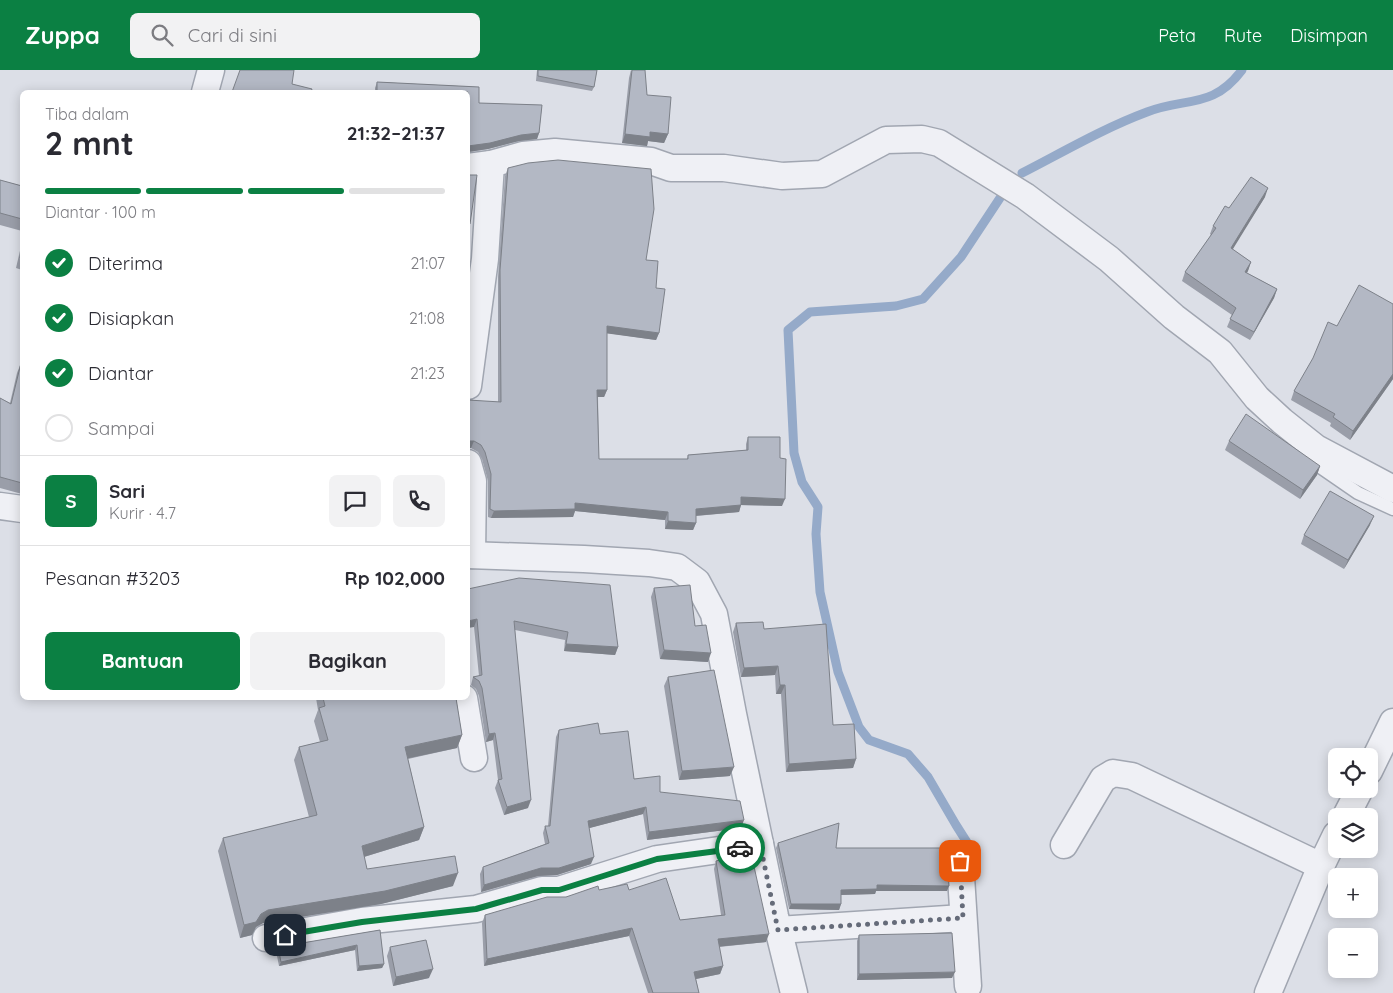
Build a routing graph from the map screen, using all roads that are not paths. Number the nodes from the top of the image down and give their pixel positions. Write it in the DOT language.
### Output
graph roads {
  1 [pos="211,70"];
  2 [pos="205,90"];
  3 [pos="479,165"];
  4 [pos="475,283"];
  5 [pos="470,357"];
  6 [pos="1314,462"];
  7 [pos="470,470"];
  8 [pos="1393,489"];
  9 [pos="0,506"];
  10 [pos="20,509"];
  11 [pos="1393,509"];
  12 [pos="470,555"];
  13 [pos="464,700"];
  14 [pos="1393,722"];
  15 [pos="1378,753"];
  16 [pos="474,758"];
  17 [pos="760,844"];
  18 [pos="1064,845"];
  19 [pos="1328,852"];
  20 [pos="960,861"];
  21 [pos="1321,866"];
  22 [pos="963,918"];
  23 [pos="778,930"];
  24 [pos="266,938"];
  25 [pos="968,986"];
  26 [pos="794,993"];
  27 [pos="1268,993"];
  1 -- 2 [label="street"];
  3 -- 4 [label="street"];
  3 -- 8 [label="street"];
  4 -- 5 [label="street"];
  6 -- 11 [label="lane"];
  7 -- 12 [label="street"];
  9 -- 10 [label="street"];
  12 -- 17 [label="street"];
  13 -- 16 [label="street"];
  14 -- 15 [label="street"];
  17 -- 23 [label="street"];
  17 -- 24 [label="street"];
  18 -- 21 [label="street"];
  19 -- 21 [label="street"];
  20 -- 22 [label="street"];
  21 -- 27 [label="street"];
  22 -- 23 [label="street"];
  22 -- 25 [label="street"];
  23 -- 26 [label="street"];
}
